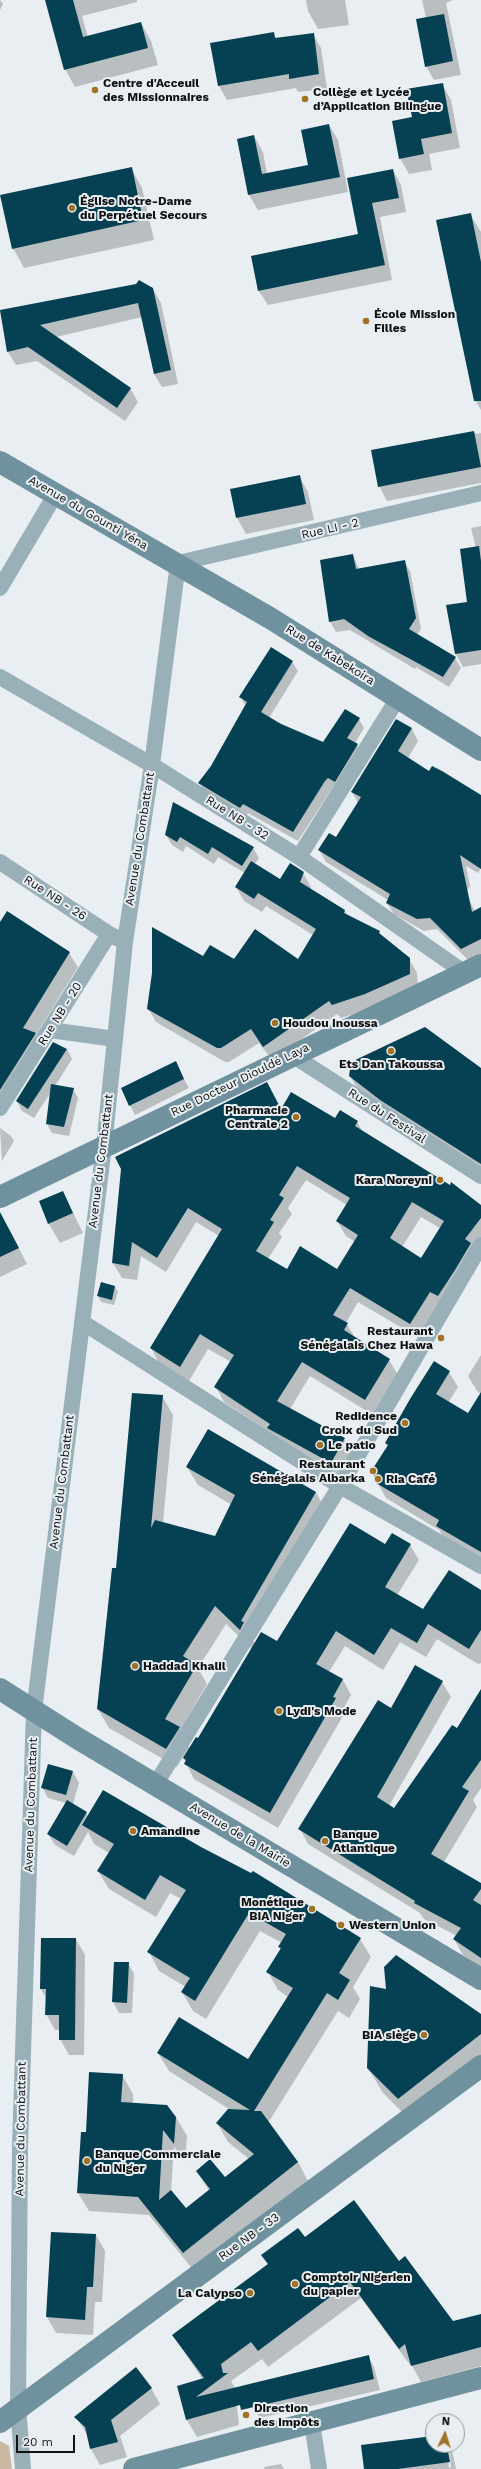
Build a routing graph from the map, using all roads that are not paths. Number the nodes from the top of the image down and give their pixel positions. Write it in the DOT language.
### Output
graph roads {
  1 [pos="0,462"];
  2 [pos="481,493"];
  3 [pos="55,495"];
  4 [pos="178,563"];
  5 [pos="0,588"];
  6 [pos="0,677"];
  7 [pos="398,698"];
  8 [pos="481,750"];
  9 [pos="152,765"];
  10 [pos="299,857"];
  11 [pos="0,862"];
  12 [pos="110,934"];
  13 [pos="125,942"];
  14 [pos="473,969"];
  15 [pos="50,1030"];
  16 [pos="115,1039"];
  17 [pos="292,1055"];
  18 [pos="0,1108"];
  19 [pos="104,1146"];
  20 [pos="481,1176"];
  21 [pos="0,1197"];
  22 [pos="481,1245"];
  23 [pos="82,1322"];
  24 [pos="340,1486"];
  25 [pos="481,1566"];
  26 [pos="0,1689"];
  27 [pos="34,1711"];
  28 [pos="155,1785"];
  29 [pos="481,1979"];
  30 [pos="481,2066"];
  31 [pos="481,2378"];
  32 [pos="18,2407"];
  33 [pos="0,2422"];
  34 [pos="312,2423"];
  35 [pos="23,2469"];
  36 [pos="134,2469"];
  37 [pos="319,2469"];
  1 -- 3 [label="street, Avenue du Gounti Yéna"];
  2 -- 4 [label="street, Rue LI - 2"];
  3 -- 4 [label="street, Avenue du Gounti Yéna"];
  3 -- 5 [label="street"];
  4 -- 7 [label="street, Rue de Kabekoira"];
  4 -- 9 [label="street, Avenue du Combattant"];
  6 -- 9 [label="street, Rue NB - 32"];
  7 -- 8 [label="street, Rue de Kabekoira"];
  7 -- 10 [label="street"];
  9 -- 10 [label="street, Rue NB - 32"];
  9 -- 13 [label="street, Avenue du Combattant"];
  10 -- 14 [label="street, Rue NB - 32"];
  11 -- 12 [label="street, Rue NB - 26"];
  12 -- 13 [label="street"];
  12 -- 15 [label="street, Rue NB - 20"];
  13 -- 16 [label="street, Avenue du Combattant"];
  14 -- 17 [label="street, Rue Docteur Diouldé Laya"];
  15 -- 16 [label="street"];
  15 -- 18 [label="street, Rue NB - 20"];
  16 -- 19 [label="street, Avenue du Combattant"];
  17 -- 19 [label="street, Rue Docteur Diouldé Laya"];
  17 -- 20 [label="street, Rue du Festival"];
  19 -- 21 [label="street, Rue Docteur Diouldé Laya"];
  19 -- 23 [label="street, Avenue du Combattant"];
  22 -- 24 [label="street"];
  23 -- 24 [label="street"];
  23 -- 27 [label="street, Avenue du Combattant"];
  24 -- 25 [label="street"];
  24 -- 28 [label="street"];
  26 -- 27 [label="street, Avenue de la Mairie"];
  27 -- 28 [label="street, Avenue de la Mairie"];
  27 -- 32 [label="street, Avenue du Combattant"];
  28 -- 29 [label="street, Avenue de la Mairie"];
  30 -- 32 [label="street, Rue NB - 33"];
  31 -- 34 [label="street"];
  32 -- 33 [label="street, Rue NB - 33"];
  32 -- 35 [label="street, Avenue du Combattant"];
  34 -- 36 [label="street"];
  34 -- 37 [label="street"];
}
